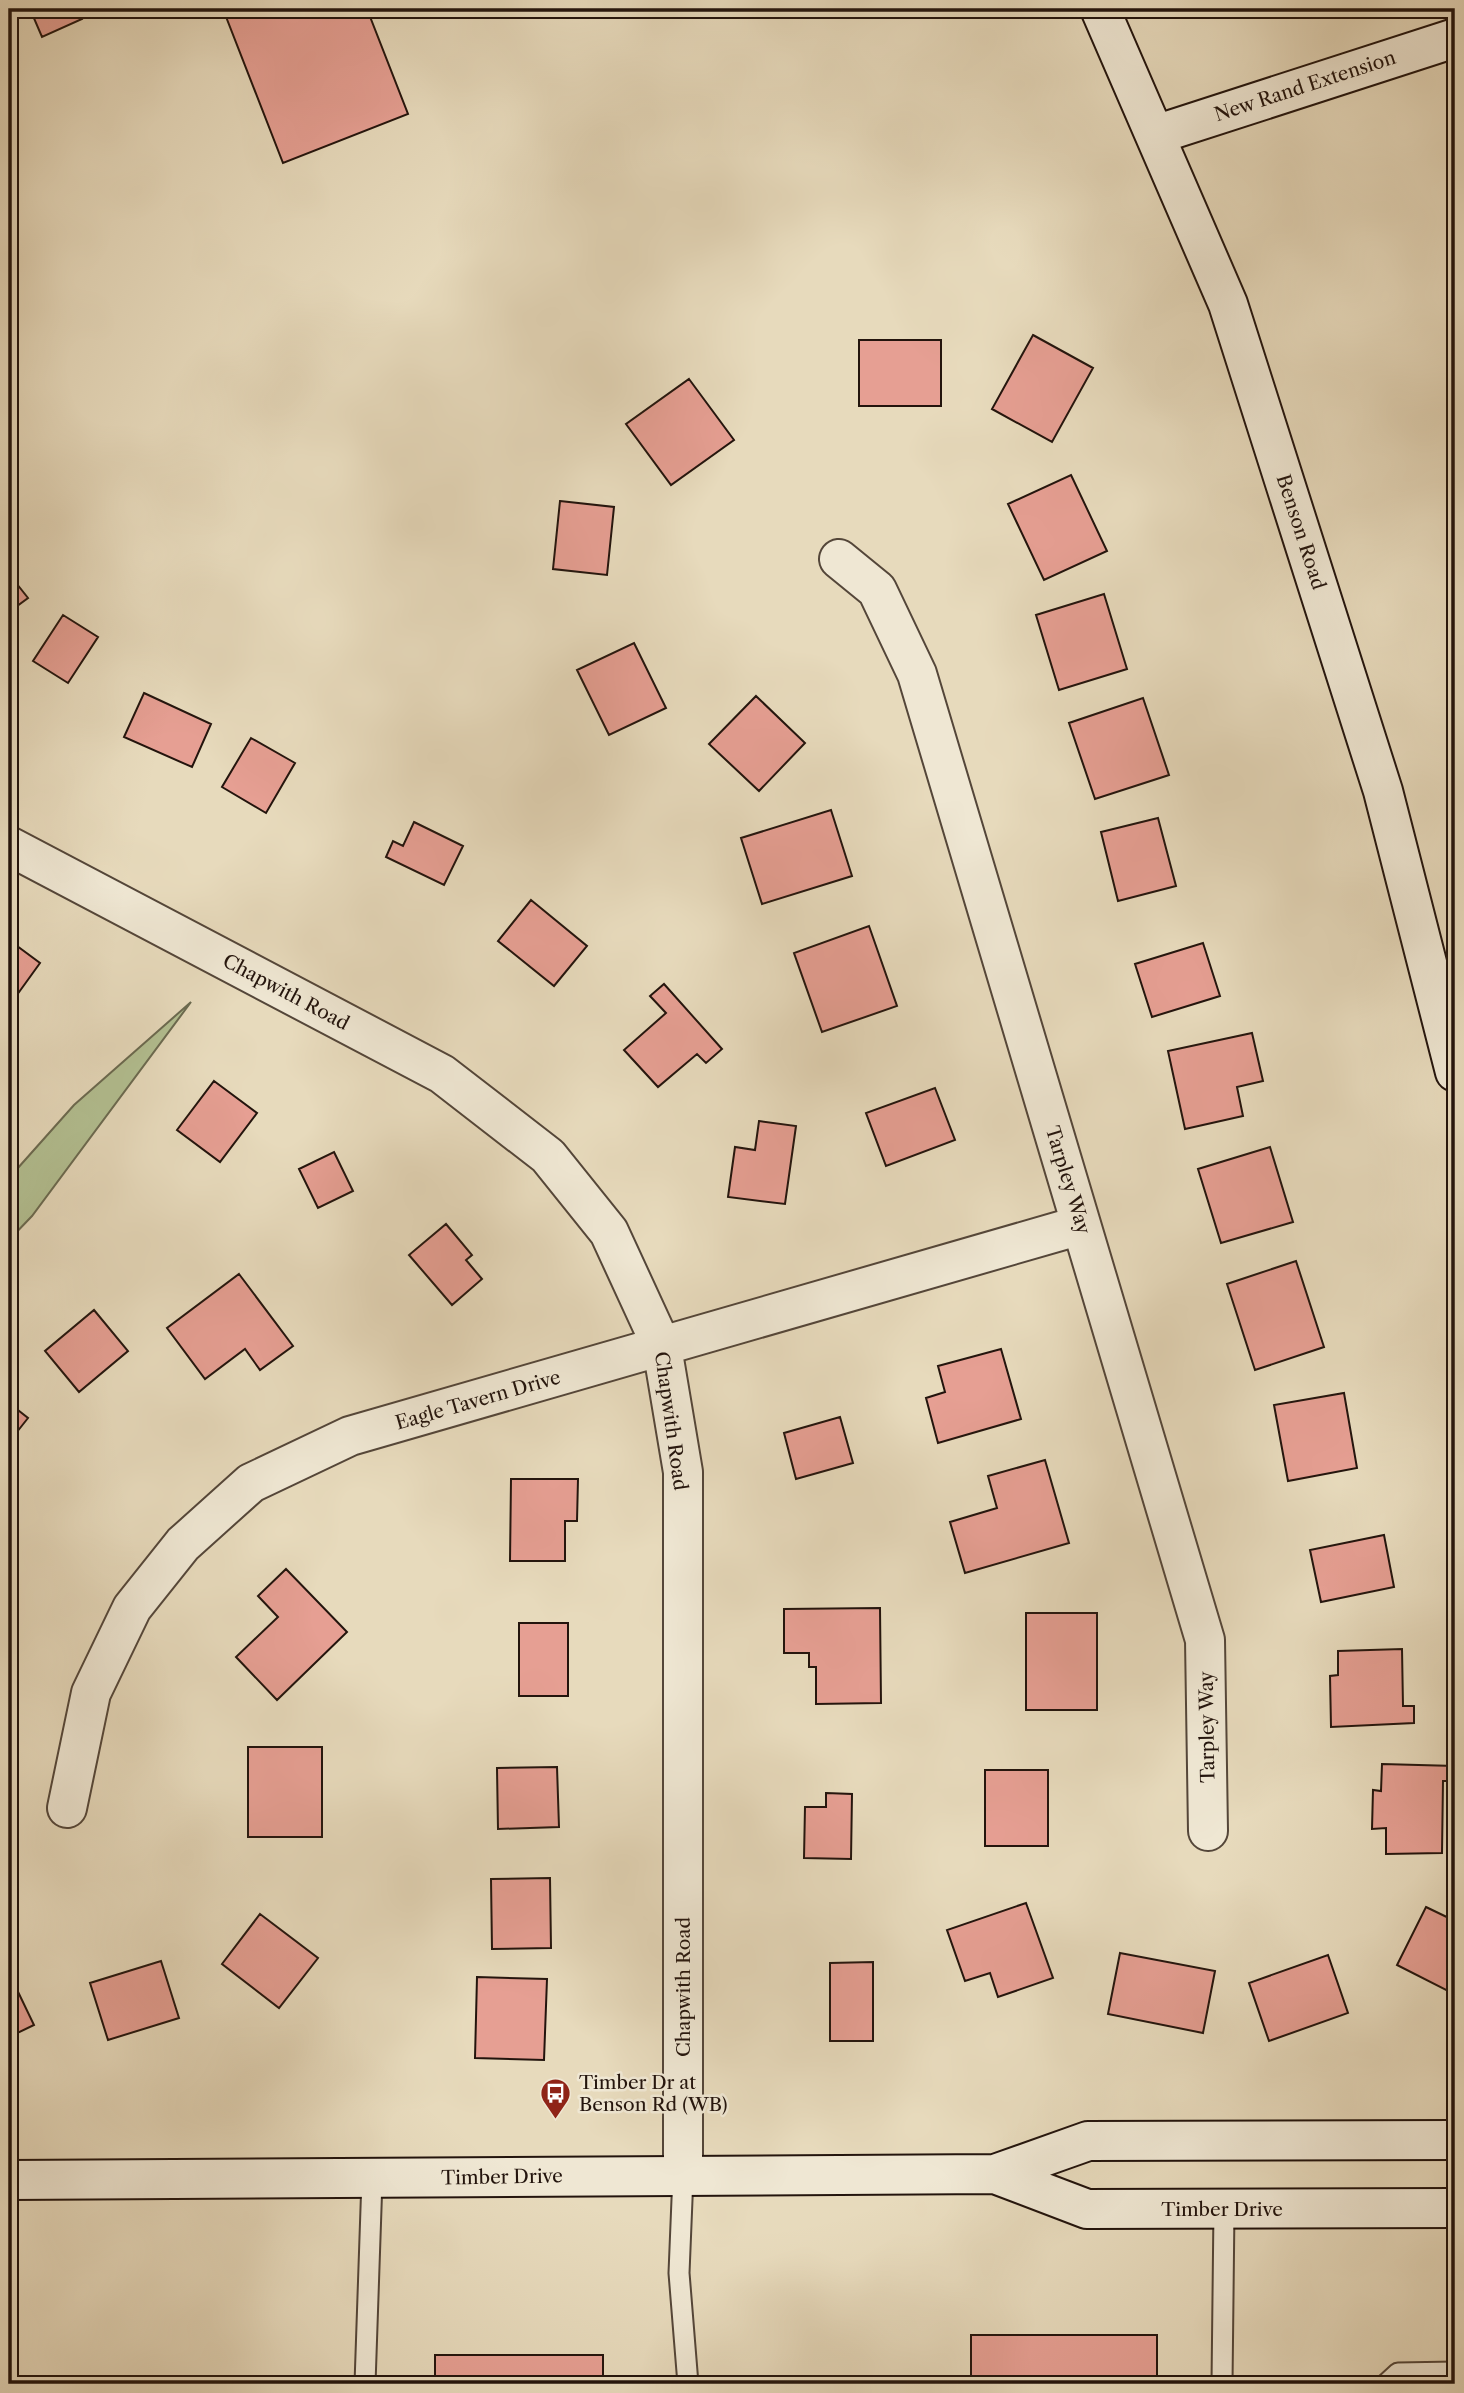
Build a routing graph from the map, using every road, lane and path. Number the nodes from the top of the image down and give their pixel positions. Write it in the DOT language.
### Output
graph roads {
  1 [pos="1100,9"];
  2 [pos="1455,38"];
  3 [pos="1155,135"];
  4 [pos="839,559"];
  5 [pos="9,846"];
  6 [pos="1455,1072"];
  7 [pos="1081,1225"];
  8 [pos="662,1347"];
  9 [pos="67,1808"];
  10 [pos="1208,1831"];
  11 [pos="1455,2140"];
  12 [pos="995,2174"];
  13 [pos="682,2175"];
  14 [pos="372,2179"];
  15 [pos="9,2180"];
  16 [pos="1455,2208"];
  17 [pos="1224,2209"];
  18 [pos="1455,2372"];
  19 [pos="365,2384"];
  20 [pos="688,2384"];
  21 [pos="1222,2384"];
  22 [pos="1386,2384"];
  1 -- 3 [label="street, Benson Road"];
  2 -- 3 [label="street, New Rand Extension"];
  3 -- 6 [label="street, Benson Road"];
  4 -- 7 [label="street, Tarpley Way"];
  5 -- 8 [label="street, Chapwith Road"];
  7 -- 8 [label="street, Eagle Tavern Drive"];
  7 -- 10 [label="street, Tarpley Way"];
  8 -- 9 [label="street, Eagle Tavern Drive"];
  8 -- 13 [label="street, Chapwith Road"];
  11 -- 12 [label="street, Timber Drive"];
  12 -- 13 [label="street, Timber Drive"];
  12 -- 17 [label="street, Timber Drive"];
  13 -- 14 [label="street, Timber Drive"];
  13 -- 20 [label="lane"];
  14 -- 15 [label="street, Timber Drive"];
  14 -- 19 [label="lane"];
  16 -- 17 [label="street, Timber Drive"];
  17 -- 21 [label="lane"];
  18 -- 22 [label="lane"];
}
